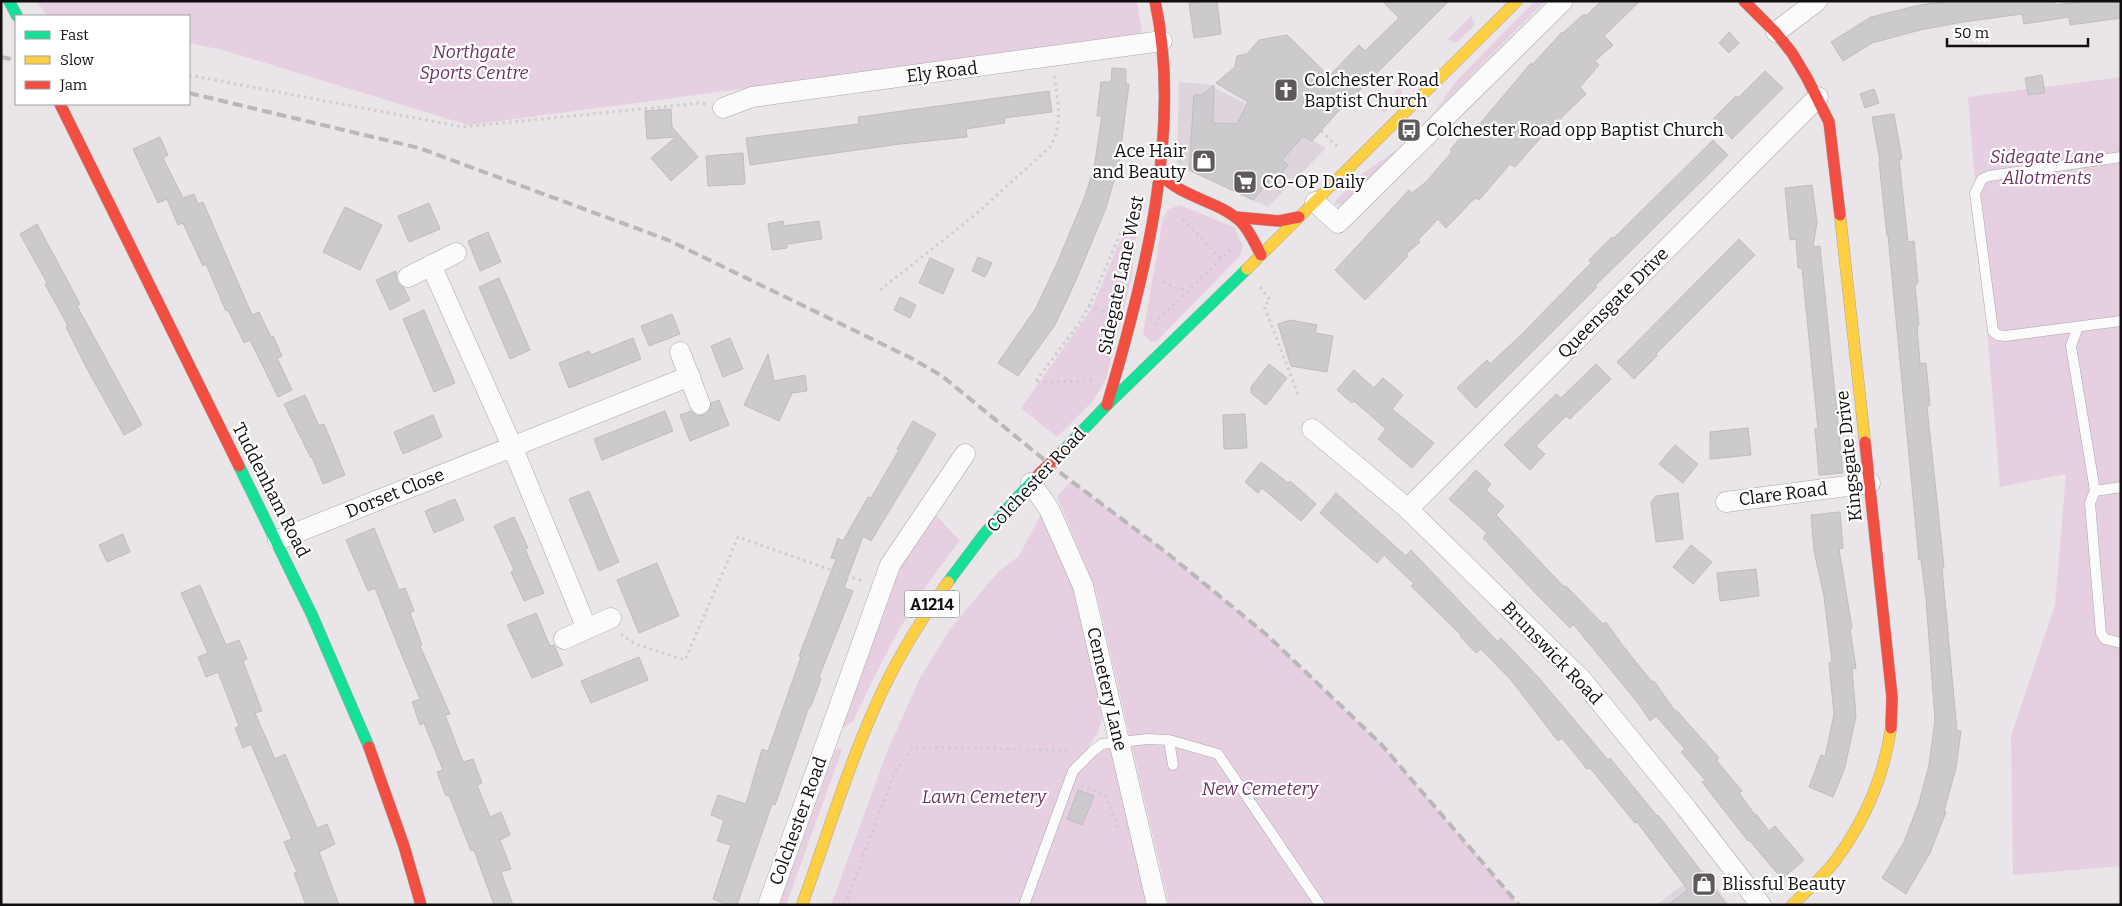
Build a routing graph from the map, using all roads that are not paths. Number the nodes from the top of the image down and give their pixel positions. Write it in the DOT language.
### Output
graph roads {
  1 [pos="9,1"];
  2 [pos="1155,1"];
  3 [pos="1517,1"];
  4 [pos="1563,1"];
  5 [pos="1744,1"];
  6 [pos="1817,1"];
  7 [pos="16,15"];
  8 [pos="1776,32"];
  9 [pos="1162,42"];
  10 [pos="1818,97"];
  11 [pos="714,106"];
  12 [pos="62,108"];
  13 [pos="2121,157"];
  14 [pos="1159,173"];
  15 [pos="1315,202"];
  16 [pos="1234,217"];
  17 [pos="1299,218"];
  18 [pos="456,253"];
  19 [pos="1261,255"];
  20 [pos="431,266"];
  21 [pos="408,277"];
  22 [pos="2121,321"];
  23 [pos="2078,327"];
  24 [pos="680,352"];
  25 [pos="690,376"];
  26 [pos="700,404"];
  27 [pos="1107,405"];
  28 [pos="1312,429"];
  29 [pos="512,446"];
  30 [pos="965,454"];
  31 [pos="1035,479"];
  32 [pos="1870,483"];
  33 [pos="2121,487"];
  34 [pos="2095,490"];
  35 [pos="1726,502"];
  36 [pos="1408,509"];
  37 [pos="278,540"];
  38 [pos="613,623"];
  39 [pos="587,629"];
  40 [pos="564,639"];
  41 [pos="2121,643"];
  42 [pos="828,737"];
  43 [pos="1169,740"];
  44 [pos="1120,742"];
  45 [pos="859,743"];
  46 [pos="1173,765"];
  47 [pos="421,905"];
  48 [pos="768,905"];
  49 [pos="802,905"];
  50 [pos="1024,905"];
  51 [pos="1157,905"];
  52 [pos="1320,905"];
  53 [pos="1760,905"];
  54 [pos="1792,905"];
  1 -- 7 [label="street"];
  2 -- 9 [label="street, Sidegate Lane West"];
  3 -- 15 [label="street, Colchester Road / A1214"];
  4 -- 15 [label="street"];
  5 -- 8 [label="street, Kingsgate Drive"];
  6 -- 8 [label="street"];
  8 -- 10 [label="street, Kingsgate Drive"];
  9 -- 11 [label="street, Ely Road"];
  9 -- 14 [label="street, Sidegate Lane West"];
  10 -- 32 [label="street, Kingsgate Drive"];
  10 -- 36 [label="street, Queensgate Drive"];
  12 -- 37 [label="street, Tuddenham Road"];
  13 -- 23 [label="lane"];
  14 -- 16 [label="street"];
  14 -- 27 [label="street, Sidegate Lane West"];
  15 -- 17 [label="street, Colchester Road / A1214"];
  16 -- 17 [label="street"];
  16 -- 19 [label="street"];
  17 -- 19 [label="street, Colchester Road / A1214"];
  18 -- 20 [label="street"];
  19 -- 27 [label="street, Colchester Road / A1214"];
  20 -- 21 [label="street"];
  20 -- 29 [label="street"];
  22 -- 23 [label="lane"];
  23 -- 34 [label="lane"];
  24 -- 25 [label="street"];
  25 -- 26 [label="street"];
  25 -- 29 [label="street, Dorset Close"];
  27 -- 31 [label="street, Colchester Road / A1214, bridge"];
  28 -- 36 [label="street, Brunswick Road"];
  29 -- 37 [label="street, Dorset Close"];
  29 -- 39 [label="street"];
  30 -- 42 [label="street, Colchester Road"];
  31 -- 44 [label="street, Cemetery Lane"];
  31 -- 45 [label="street, Colchester Road / A1214"];
  32 -- 35 [label="street, Clare Road"];
  32 -- 54 [label="street, Kingsgate Drive"];
  33 -- 34 [label="lane"];
  34 -- 41 [label="lane"];
  36 -- 53 [label="street, Brunswick Road"];
  37 -- 47 [label="street, Tuddenham Road"];
  38 -- 39 [label="street"];
  39 -- 40 [label="street"];
  42 -- 45 [label="street, Colchester Road"];
  42 -- 48 [label="street, Colchester Road"];
  43 -- 44 [label="lane"];
  43 -- 46 [label="lane"];
  43 -- 52 [label="lane"];
  44 -- 50 [label="lane"];
  44 -- 51 [label="street, Cemetery Lane"];
  45 -- 49 [label="street, Colchester Road / A1214"];
}
